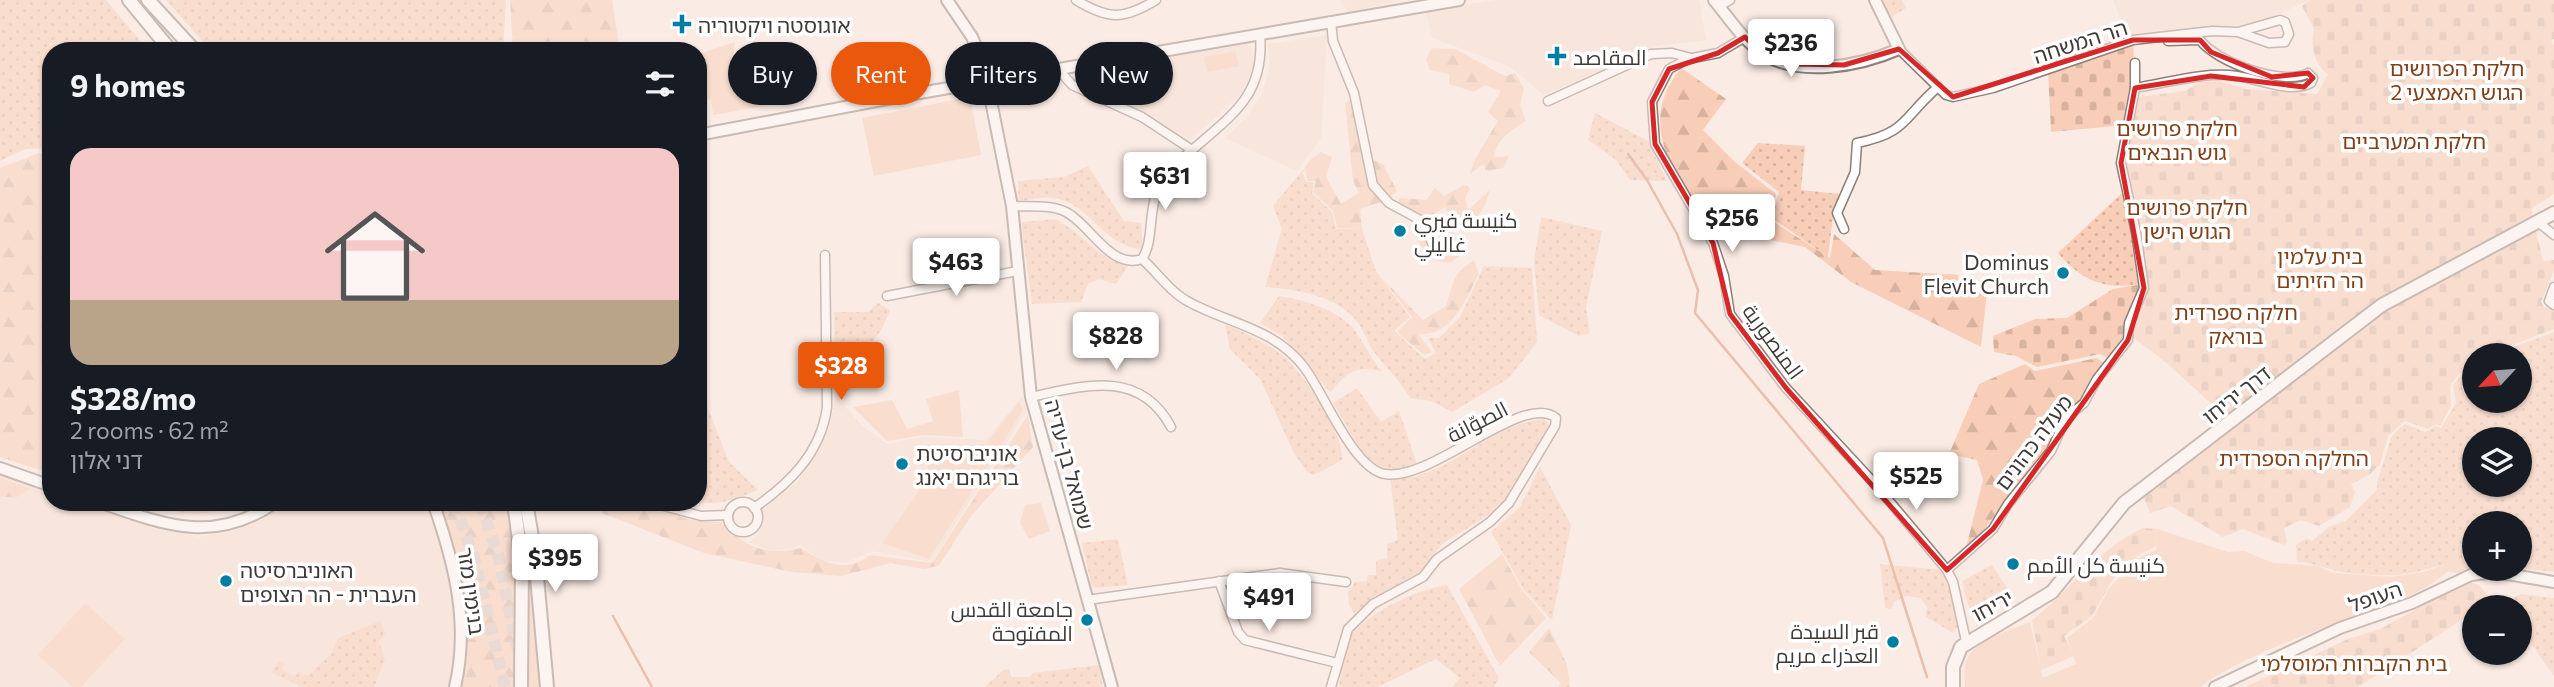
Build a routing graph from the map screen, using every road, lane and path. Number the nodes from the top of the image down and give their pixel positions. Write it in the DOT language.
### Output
graph roads {
  1 [pos="129,0"];
  2 [pos="148,0"];
  3 [pos="947,0"];
  4 [pos="1076,0"];
  5 [pos="1156,0"];
  6 [pos="1459,0"];
  7 [pos="1730,0"];
  8 [pos="1875,0"];
  9 [pos="1716,3"];
  10 [pos="1331,21"];
  11 [pos="2238,32"];
  12 [pos="1260,34"];
  13 [pos="1745,37"];
  14 [pos="2133,40"];
  15 [pos="164,42"];
  16 [pos="186,42"];
  17 [pos="974,42"];
  18 [pos="1899,49"];
  19 [pos="1691,58"];
  20 [pos="2135,63"];
  21 [pos="1061,68"];
  22 [pos="1061,72"];
  23 [pos="1938,87"];
  24 [pos="2135,88"];
  25 [pos="945,90"];
  26 [pos="1548,100"];
  27 [pos="992,105"];
  28 [pos="707,133"];
  29 [pos="1192,150"];
  30 [pos="1012,206"];
  31 [pos="2554,213"];
  32 [pos="2538,222"];
  33 [pos="1844,229"];
  34 [pos="2554,235"];
  35 [pos="825,255"];
  36 [pos="1428,255"];
  37 [pos="1142,259"];
  38 [pos="1018,271"];
  39 [pos="2554,287"];
  40 [pos="887,296"];
  41 [pos="2554,305"];
  42 [pos="1031,397"];
  43 [pos="1171,427"];
  44 [pos="0,468"];
  45 [pos="42,483"];
  46 [pos="754,508"];
  47 [pos="125,511"];
  48 [pos="258,511"];
  49 [pos="436,511"];
  50 [pos="514,511"];
  51 [pos="527,511"];
  52 [pos="682,511"];
  53 [pos="728,515"];
  54 [pos="2071,568"];
  55 [pos="1947,570"];
  56 [pos="1219,581"];
  57 [pos="1346,582"];
  58 [pos="2554,582"];
  59 [pos="1087,600"];
  60 [pos="1966,641"];
  61 [pos="1337,663"];
  62 [pos="455,687"];
  63 [pos="520,687"];
  64 [pos="547,687"];
  65 [pos="1112,687"];
  66 [pos="1331,687"];
  67 [pos="1953,687"];
  68 [pos="2215,687"];
  1 -- 15 [label="main road"];
  2 -- 16 [label="main road"];
  3 -- 17 [label="street, שמואל בן-עדיה"];
  4 -- 5 [label="street"];
  6 -- 10 [label="street"];
  7 -- 9 [label="street"];
  8 -- 18 [label="street"];
  9 -- 13 [label="street"];
  10 -- 12 [label="street"];
  10 -- 36 [label="street"];
  11 -- 11 [label="street, הר המשחה"];
  11 -- 14 [label="street, הר המשחה"];
  12 -- 21 [label="street"];
  12 -- 29 [label="street"];
  13 -- 18 [label="street"];
  13 -- 19 [label="street, المنصورية"];
  14 -- 23 [label="street, הר המשחה"];
  14 -- 24 [label="street"];
  18 -- 23 [label="street"];
  19 -- 26 [label="street"];
  19 -- 55 [label="street, المنصورية"];
  20 -- 24 [label="street, מעלה כהונים"];
  22 -- 29 [label="street"];
  23 -- 33 [label="street"];
  24 -- 55 [label="street, מעלה כהונים"];
  25 -- 28 [label="street"];
  27 -- 30 [label="street, שמואל בן-עדיה"];
  29 -- 37 [label="street"];
  30 -- 37 [label="street"];
  30 -- 38 [label="street, שמואל בן-עדיה"];
  31 -- 32 [label="main road, דרך יריחו"];
  32 -- 34 [label="street"];
  32 -- 54 [label="main road, דרך יריחו"];
  35 -- 46 [label="street"];
  37 -- 61 [label="street, الصوّانة"];
  38 -- 40 [label="street"];
  38 -- 42 [label="street, שמואל בן-עדיה"];
  39 -- 41 [label="street"];
  42 -- 43 [label="street"];
  42 -- 59 [label="street, שמואל בן-עדיה"];
  44 -- 45 [label="street"];
  46 -- 53 [label="street"];
  46 -- 53 [label="street"];
  47 -- 48 [label="street"];
  49 -- 62 [label="street, בנימין מזר"];
  50 -- 63 [label="main road"];
  51 -- 64 [label="main road"];
  52 -- 53 [label="street"];
  54 -- 60 [label="main road, יריחו"];
  55 -- 60 [label="street"];
  56 -- 57 [label="street"];
  56 -- 59 [label="street"];
  56 -- 61 [label="street"];
  58 -- 68 [label="street, העופל"];
  59 -- 65 [label="street, שמואל בן-עדיה"];
  60 -- 67 [label="main road, יריחו"];
  61 -- 66 [label="street, الصوّانة"];
}
